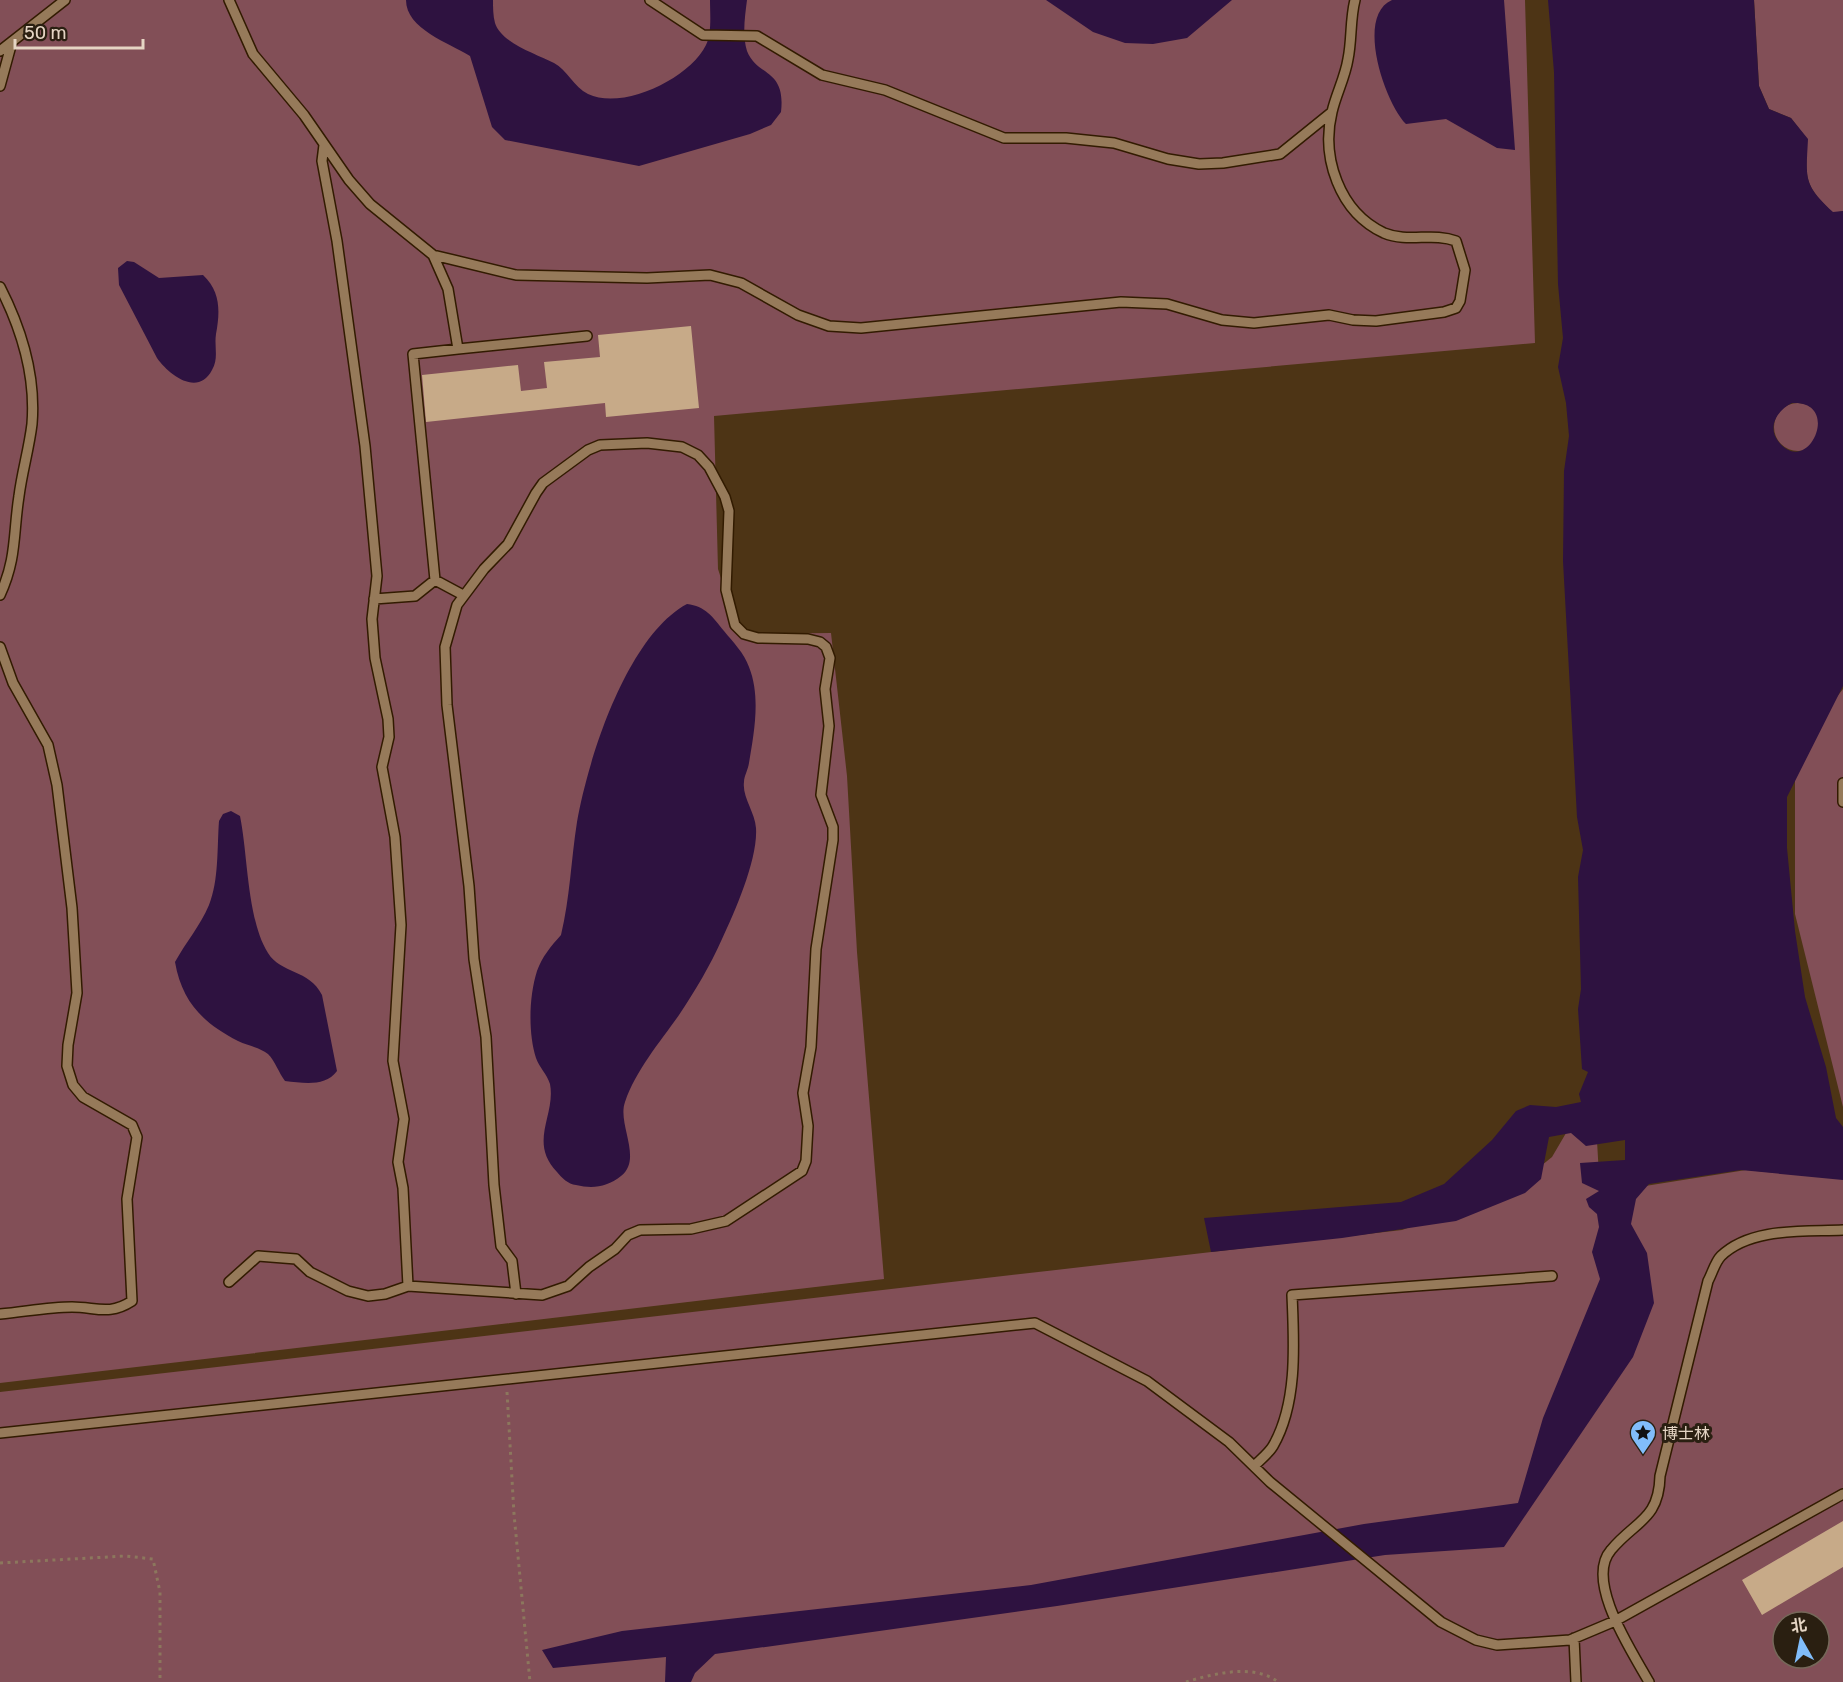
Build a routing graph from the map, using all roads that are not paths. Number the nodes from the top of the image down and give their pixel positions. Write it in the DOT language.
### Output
graph roads {
  1 [pos="65,0"];
  2 [pos="229,0"];
  3 [pos="650,0"];
  4 [pos="1355,0"];
  5 [pos="12,42"];
  6 [pos="0,51"];
  7 [pos="3,68"];
  8 [pos="0,86"];
  9 [pos="1332,112"];
  10 [pos="324,146"];
  11 [pos="434,255"];
  12 [pos="0,287"];
  13 [pos="586,336"];
  14 [pos="458,349"];
  15 [pos="435,580"];
  16 [pos="0,595"];
  17 [pos="463,595"];
  18 [pos="374,599"];
  19 [pos="0,647"];
  20 [pos="1843,783"];
  21 [pos="1843,802"];
  22 [pos="1843,1230"];
  23 [pos="1552,1276"];
  24 [pos="229,1282"];
  25 [pos="408,1286"];
  26 [pos="516,1294"];
  27 [pos="0,1314"];
  28 [pos="0,1433"];
  29 [pos="1254,1466"];
  30 [pos="1843,1494"];
  31 [pos="1615,1621"];
  32 [pos="1574,1638"];
  33 [pos="1576,1682"];
  34 [pos="1649,1682"];
  1 -- 5 [label="lane"];
  2 -- 10 [label="lane"];
  3 -- 9 [label="lane"];
  4 -- 9 [label="lane"];
  5 -- 6 [label="lane"];
  5 -- 7 [label="lane"];
  7 -- 8 [label="lane"];
  9 -- 11 [label="lane"];
  10 -- 11 [label="lane"];
  10 -- 18 [label="lane"];
  11 -- 14 [label="lane"];
  12 -- 16 [label="lane"];
  13 -- 14 [label="lane"];
  14 -- 15 [label="lane"];
  15 -- 17 [label="lane"];
  15 -- 18 [label="lane"];
  17 -- 26 [label="lane"];
  17 -- 26 [label="lane"];
  18 -- 25 [label="lane"];
  19 -- 27 [label="lane"];
  20 -- 21 [label="lane"];
  22 -- 31 [label="lane"];
  23 -- 29 [label="lane"];
  24 -- 25 [label="lane"];
  25 -- 26 [label="lane"];
  28 -- 29 [label="lane"];
  29 -- 32 [label="lane"];
  30 -- 31 [label="lane"];
  31 -- 32 [label="lane"];
  31 -- 34 [label="lane"];
  32 -- 33 [label="lane"];
}
